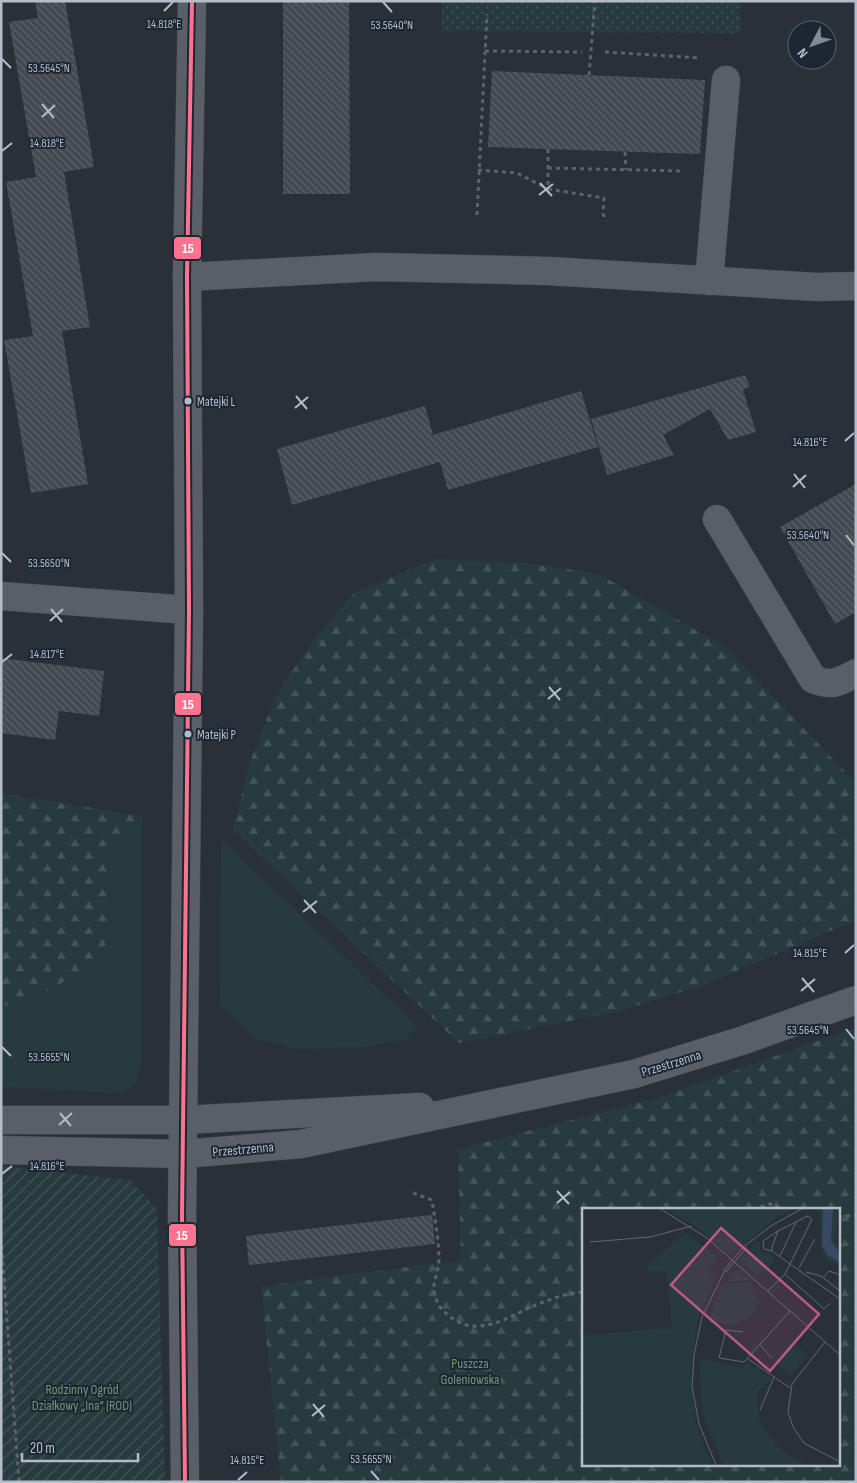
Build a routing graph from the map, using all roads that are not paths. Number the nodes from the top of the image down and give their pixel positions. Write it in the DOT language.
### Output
graph roads {
  1 [pos="192,1"];
  2 [pos="726,80"];
  3 [pos="187,277"];
  4 [pos="709,281"];
  5 [pos="856,286"];
  6 [pos="717,519"];
  7 [pos="1,596"];
  8 [pos="189,610"];
  9 [pos="856,673"];
  10 [pos="856,1000"];
  11 [pos="482,1105"];
  12 [pos="1,1120"];
  13 [pos="184,1120"];
  14 [pos="1,1150"];
  15 [pos="184,1154"];
  16 [pos="184,1482"];
  1 -- 3 [label="street"];
  2 -- 4 [label="street"];
  3 -- 4 [label="street"];
  3 -- 8 [label="street"];
  4 -- 5 [label="street"];
  6 -- 9 [label="street"];
  7 -- 8 [label="street"];
  8 -- 13 [label="street"];
  10 -- 11 [label="street, Przestrzenna"];
  11 -- 13 [label="street, Przestrzenna"];
  11 -- 15 [label="street, Przestrzenna"];
  12 -- 13 [label="street, Przestrzenna"];
  13 -- 15 [label="street"];
  14 -- 15 [label="street, Przestrzenna"];
  15 -- 16 [label="street"];
}
